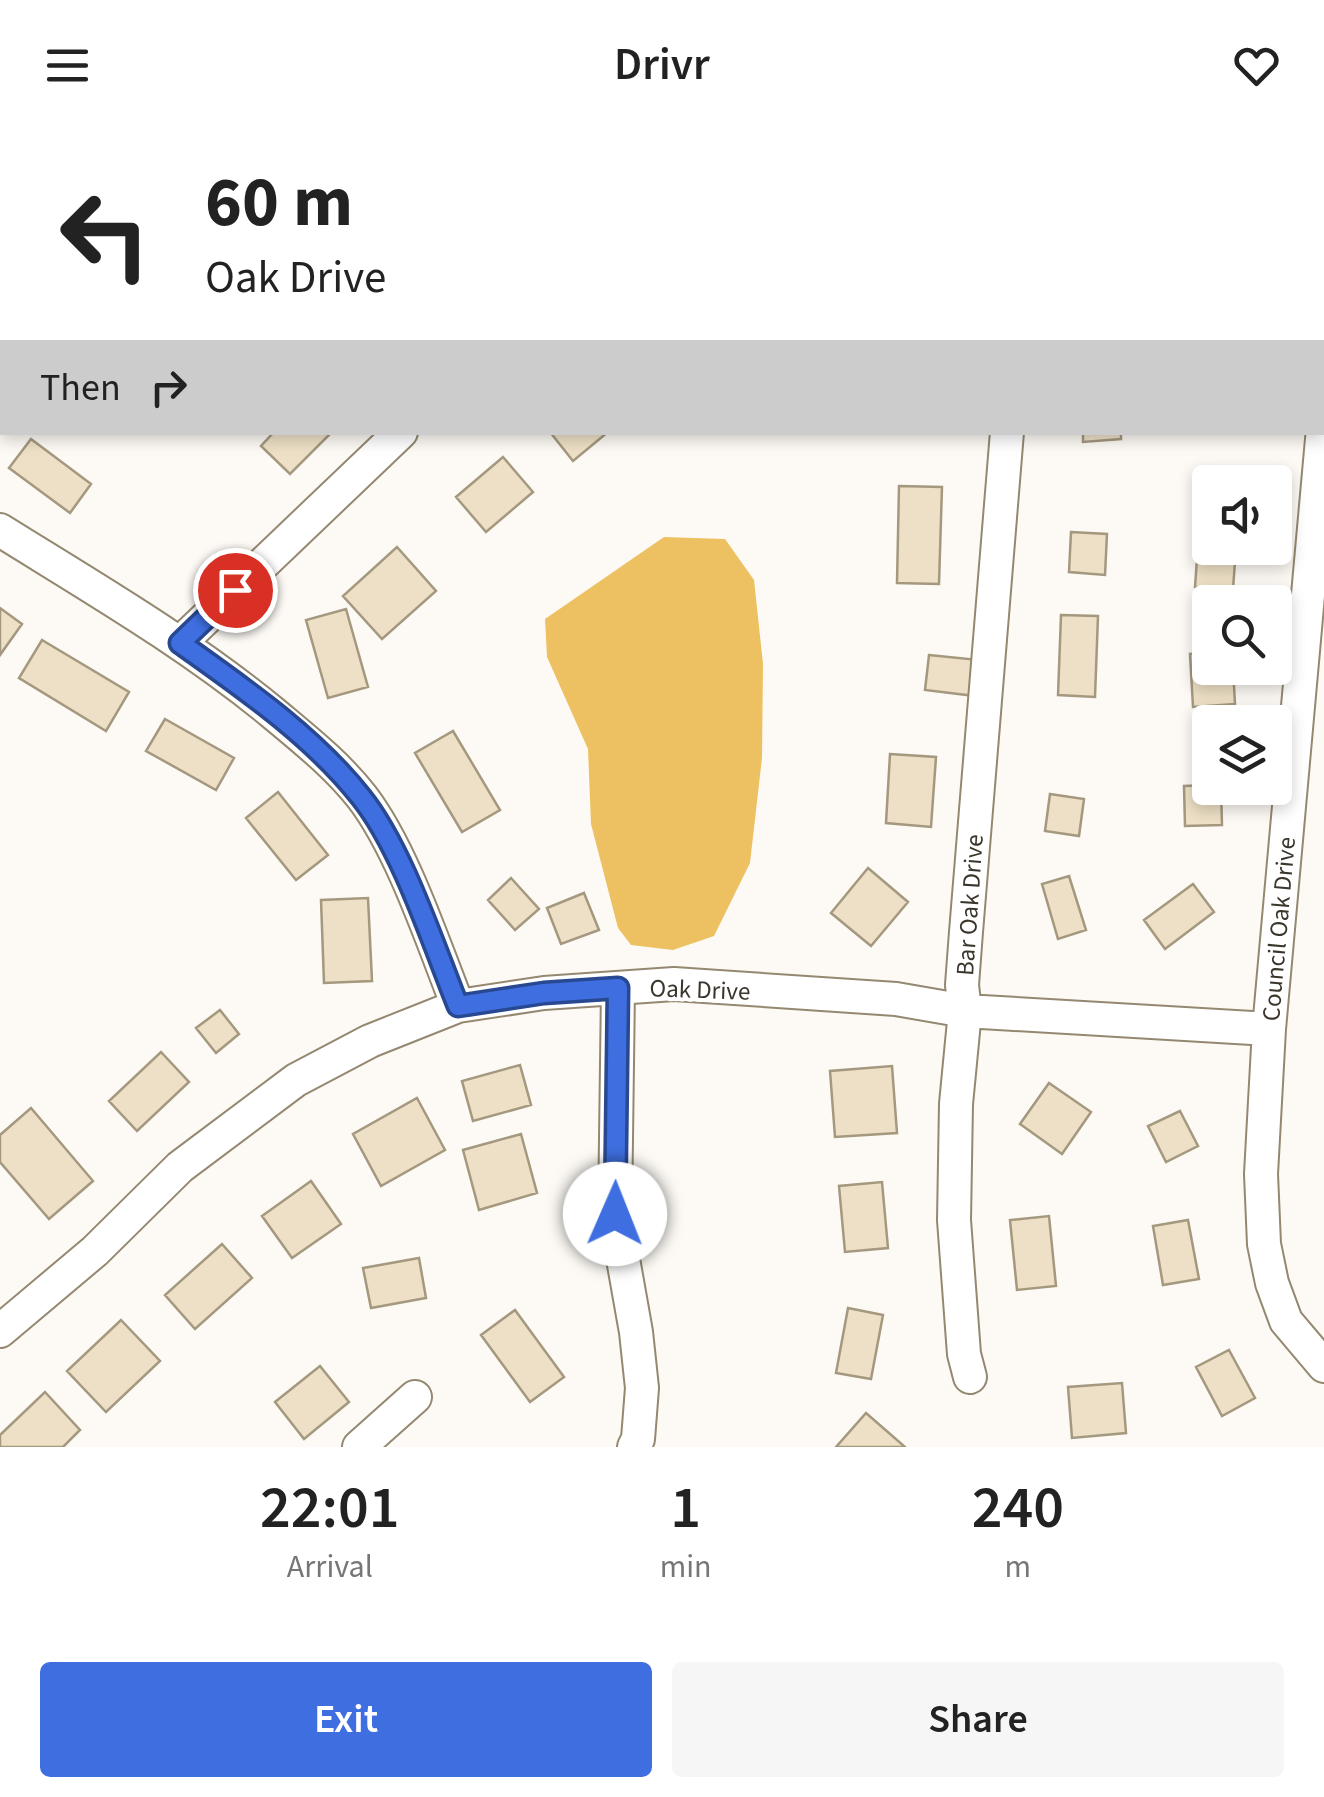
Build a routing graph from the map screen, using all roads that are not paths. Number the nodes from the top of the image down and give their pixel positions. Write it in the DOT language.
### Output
graph roads {
  1 [pos="398,435"];
  2 [pos="1007,435"];
  3 [pos="1322,435"];
  4 [pos="0,530"];
  5 [pos="180,643"];
  6 [pos="618,988"];
  7 [pos="458,1006"];
  8 [pos="965,1012"];
  9 [pos="1269,1030"];
  10 [pos="0,1331"];
  11 [pos="1324,1366"];
  12 [pos="970,1377"];
  13 [pos="415,1397"];
  14 [pos="359,1447"];
  15 [pos="634,1447"];
  1 -- 5 [label="street"];
  2 -- 8 [label="street, Bar Oak Drive"];
  3 -- 9 [label="street, Council Oak Drive"];
  4 -- 5 [label="street"];
  5 -- 7 [label="street"];
  6 -- 7 [label="street, Oak Drive"];
  6 -- 8 [label="street, Oak Drive"];
  6 -- 15 [label="street"];
  7 -- 10 [label="street, Oak Drive"];
  8 -- 9 [label="street, Oak Drive"];
  8 -- 12 [label="street, Bar Oak Drive"];
  9 -- 11 [label="street, Council Oak Drive"];
  13 -- 14 [label="street"];
}
